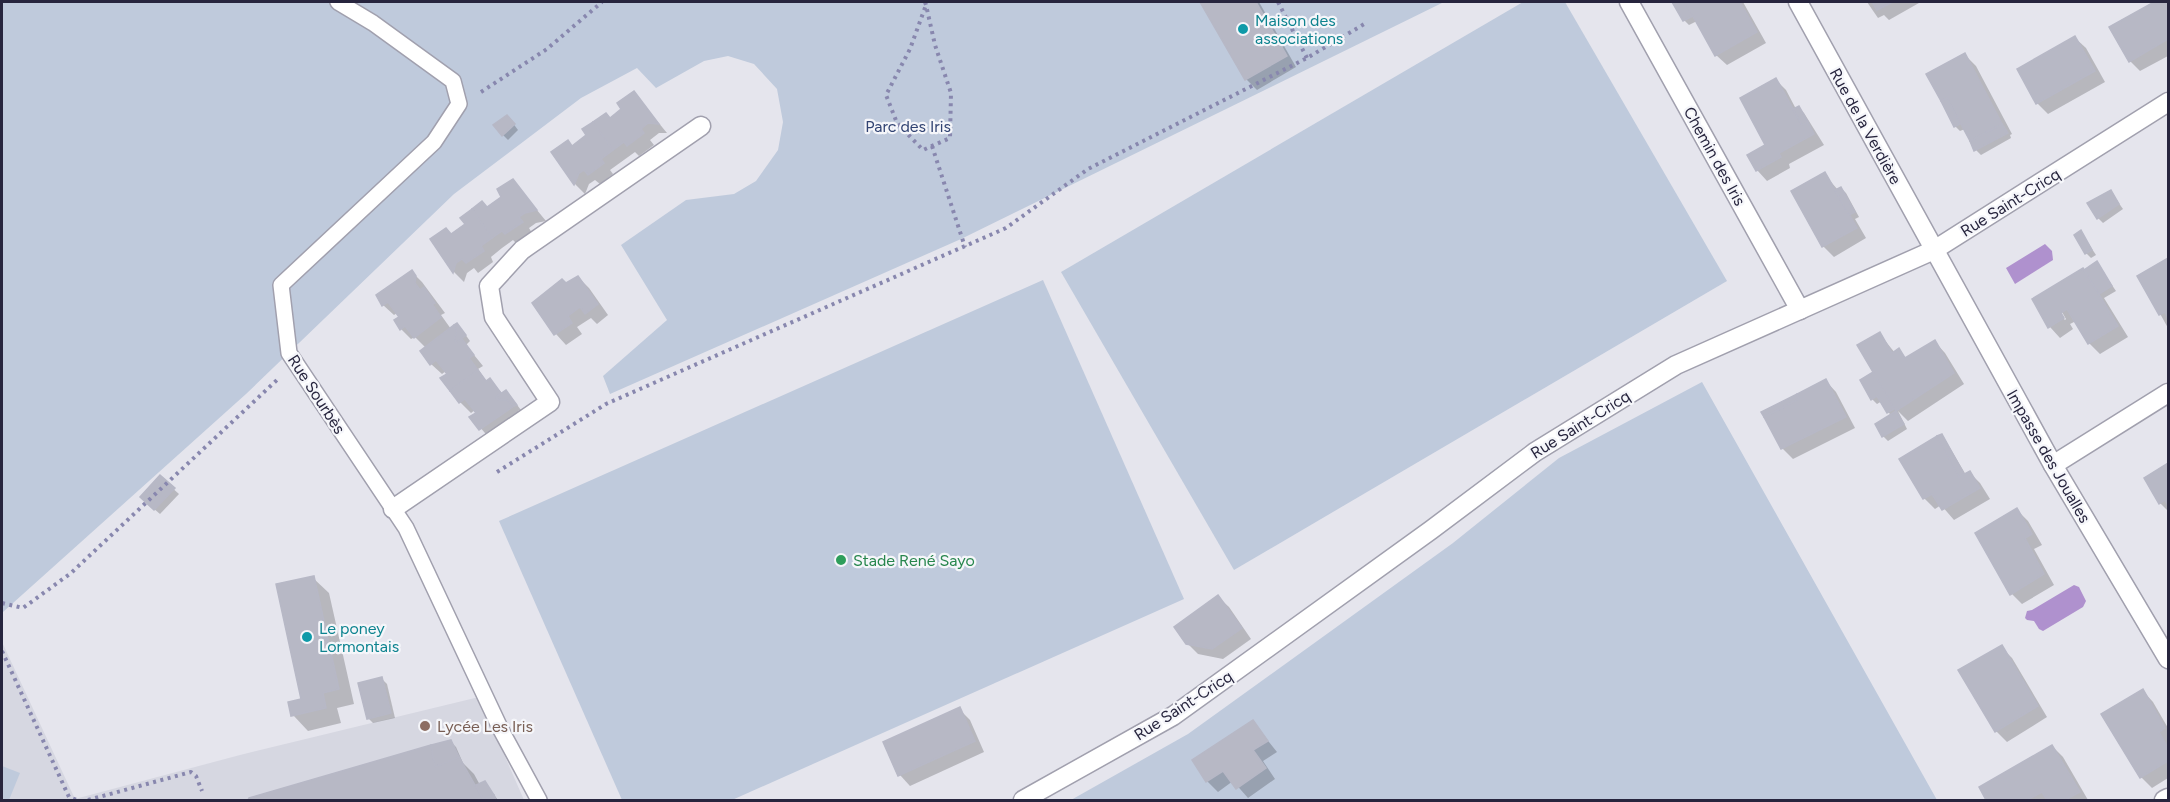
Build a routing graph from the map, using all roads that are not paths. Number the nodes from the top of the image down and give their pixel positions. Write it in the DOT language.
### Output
graph roads {
  1 [pos="338,2"];
  2 [pos="1629,2"];
  3 [pos="1798,2"];
  4 [pos="2169,102"];
  5 [pos="701,126"];
  6 [pos="1934,250"];
  7 [pos="1800,310"];
  8 [pos="2169,393"];
  9 [pos="2053,465"];
  10 [pos="393,509"];
  11 [pos="2169,659"];
  12 [pos="2169,798"];
  13 [pos="539,801"];
  14 [pos="1023,801"];
  15 [pos="2164,801"];
  1 -- 10 [label="lane, Rue Sourbès"];
  2 -- 7 [label="street, Chemin des Iris"];
  3 -- 6 [label="street, Rue de la Verdière"];
  4 -- 6 [label="street, Rue Saint-Cricq"];
  5 -- 10 [label="street"];
  6 -- 7 [label="street, Rue Saint-Cricq"];
  6 -- 9 [label="street, Impasse des Joualles"];
  7 -- 14 [label="street, Rue Saint-Cricq"];
  8 -- 9 [label="street"];
  9 -- 11 [label="street, Impasse des Joualles"];
  10 -- 13 [label="lane, Rue Sourbès"];
  12 -- 15 [label="street"];
}
